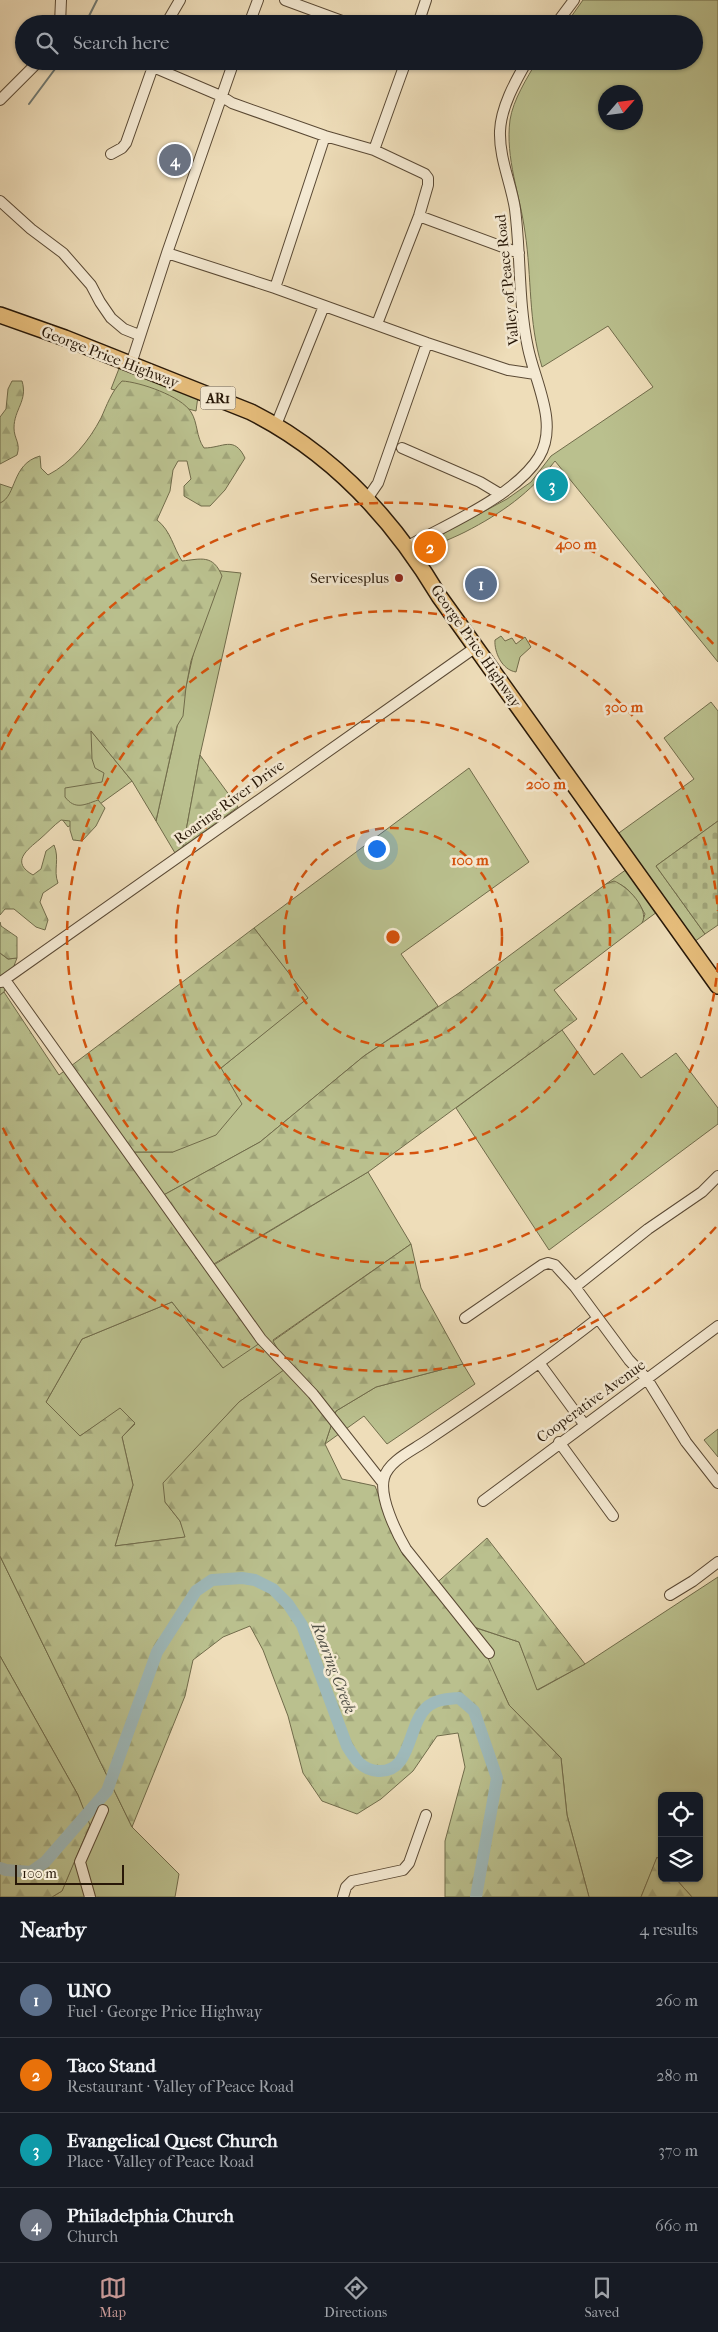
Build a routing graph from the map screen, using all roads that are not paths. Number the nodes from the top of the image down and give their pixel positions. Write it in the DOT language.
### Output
graph roads {
  1 [pos="61,0"];
  2 [pos="180,0"];
  3 [pos="258,0"];
  4 [pos="285,0"];
  5 [pos="426,0"];
  6 [pos="574,0"];
  7 [pos="60,15"];
  8 [pos="171,15"];
  9 [pos="252,15"];
  10 [pos="326,15"];
  11 [pos="421,15"];
  12 [pos="563,15"];
  13 [pos="30,70"];
  14 [pos="151,70"];
  15 [pos="164,70"];
  16 [pos="231,70"];
  17 [pos="403,70"];
  18 [pos="523,70"];
  19 [pos="221,96"];
  20 [pos="0,100"];
  21 [pos="325,136"];
  22 [pos="374,150"];
  23 [pos="111,154"];
  24 [pos="0,201"];
  25 [pos="420,216"];
  26 [pos="519,252"];
  27 [pos="167,253"];
  28 [pos="275,288"];
  29 [pos="324,306"];
  30 [pos="0,315"];
  31 [pos="377,324"];
  32 [pos="139,335"];
  33 [pos="427,343"];
  34 [pos="131,364"];
  35 [pos="535,374"];
  36 [pos="276,425"];
  37 [pos="402,448"];
  38 [pos="500,494"];
  39 [pos="368,499"];
  40 [pos="406,547"];
  41 [pos="476,647"];
  42 [pos="3,981"];
  43 [pos="718,986"];
  44 [pos="718,1176"];
  45 [pos="574,1287"];
  46 [pos="466,1318"];
  47 [pos="598,1320"];
  48 [pos="718,1326"];
  49 [pos="540,1364"];
  50 [pos="647,1379"];
  51 [pos="584,1424"];
  52 [pos="559,1442"];
  53 [pos="383,1483"];
  54 [pos="718,1483"];
  55 [pos="483,1501"];
  56 [pos="613,1516"];
  57 [pos="718,1562"];
  58 [pos="670,1595"];
  59 [pos="489,1653"];
  60 [pos="103,1810"];
  61 [pos="426,1815"];
  62 [pos="90,1897"];
  63 [pos="343,1897"];
  1 -- 7 [label="street"];
  2 -- 8 [label="street"];
  3 -- 9 [label="street"];
  4 -- 10 [label="street"];
  5 -- 11 [label="street"];
  6 -- 12 [label="street"];
  13 -- 20 [label="street"];
  14 -- 23 [label="street"];
  15 -- 19 [label="street"];
  16 -- 19 [label="street"];
  17 -- 22 [label="street"];
  18 -- 26 [label="street, Valley of Peace Road"];
  19 -- 21 [label="street"];
  19 -- 27 [label="street"];
  21 -- 22 [label="street"];
  21 -- 28 [label="street"];
  22 -- 25 [label="street"];
  24 -- 32 [label="street"];
  25 -- 26 [label="street"];
  25 -- 31 [label="street"];
  26 -- 35 [label="street, Valley of Peace Road"];
  27 -- 28 [label="street"];
  27 -- 32 [label="street"];
  28 -- 29 [label="street"];
  29 -- 31 [label="street"];
  29 -- 36 [label="street"];
  30 -- 34 [label="highway, George Price Highway / AR1"];
  31 -- 33 [label="street"];
  32 -- 34 [label="street"];
  33 -- 35 [label="street"];
  33 -- 39 [label="street"];
  34 -- 36 [label="highway, George Price Highway / AR1"];
  35 -- 38 [label="street, Valley of Peace Road"];
  36 -- 39 [label="highway, George Price Highway / AR1"];
  37 -- 38 [label="street"];
  38 -- 40 [label="street, Valley of Peace Road"];
  39 -- 40 [label="highway, George Price Highway / AR1"];
  40 -- 41 [label="highway, George Price Highway / AR1"];
  41 -- 42 [label="street, Roaring River Drive"];
  41 -- 43 [label="highway, George Price Highway / AR1"];
  42 -- 53 [label="street"];
  44 -- 45 [label="street"];
  45 -- 46 [label="street"];
  45 -- 47 [label="street"];
  47 -- 49 [label="street"];
  47 -- 50 [label="street"];
  48 -- 50 [label="street, Cooperative Avenue"];
  49 -- 51 [label="street"];
  49 -- 53 [label="street"];
  50 -- 51 [label="street, Cooperative Avenue"];
  50 -- 54 [label="street"];
  51 -- 52 [label="street, Cooperative Avenue"];
  52 -- 55 [label="street, Cooperative Avenue"];
  52 -- 56 [label="street"];
  53 -- 59 [label="street"];
  57 -- 58 [label="street"];
  60 -- 62 [label="street"];
  61 -- 63 [label="street"];
}
